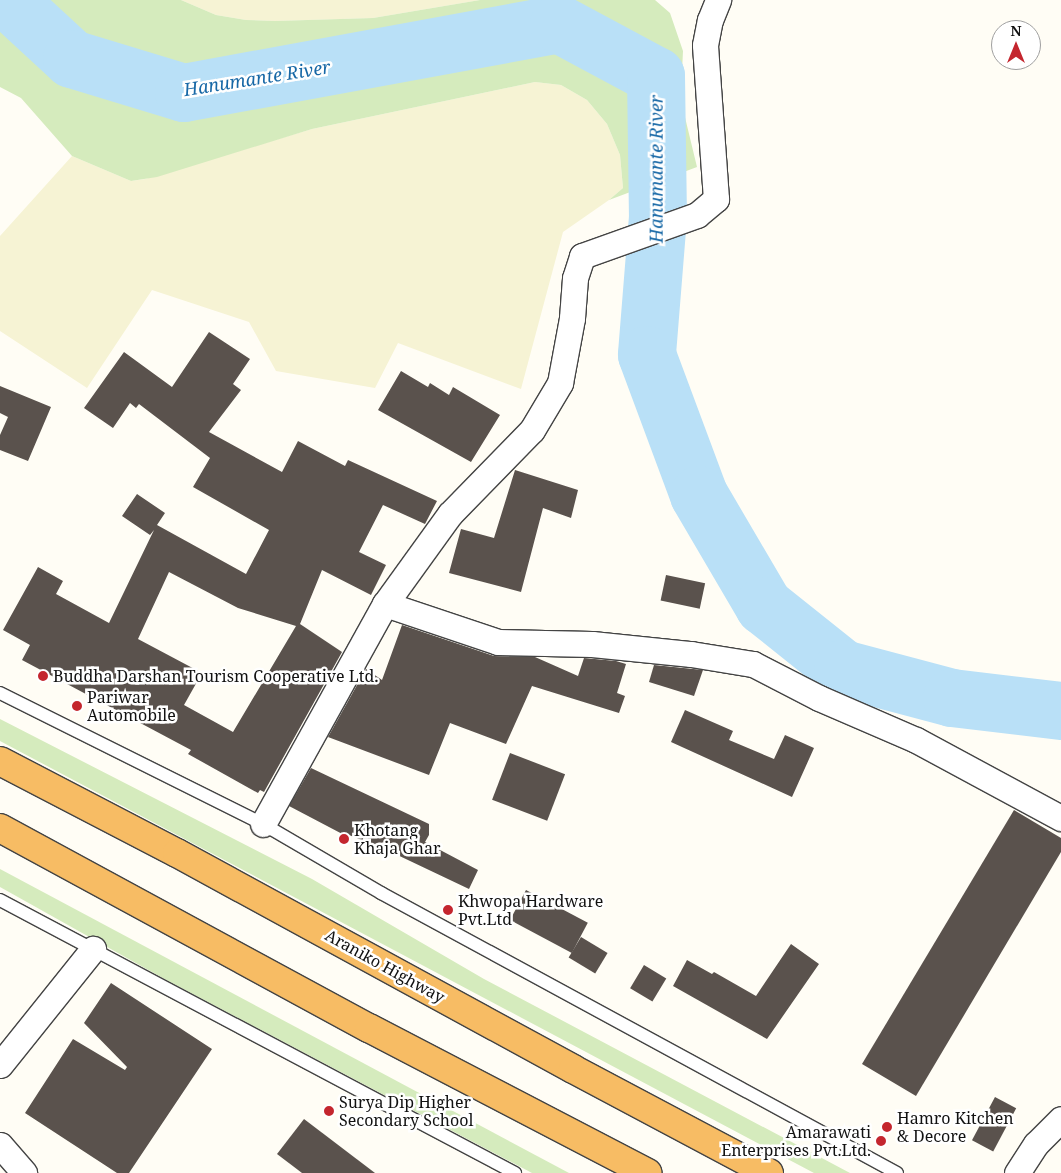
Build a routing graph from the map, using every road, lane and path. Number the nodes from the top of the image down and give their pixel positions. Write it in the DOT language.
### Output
graph roads {
  1 [pos="718,0"];
  2 [pos="385,604"];
  3 [pos="0,693"];
  4 [pos="0,761"];
  5 [pos="1061,818"];
  6 [pos="263,824"];
  7 [pos="0,828"];
  8 [pos="0,900"];
  9 [pos="93,949"];
  10 [pos="0,1065"];
  11 [pos="1061,1119"];
  12 [pos="0,1145"];
  13 [pos="24,1173"];
  14 [pos="515,1173"];
  15 [pos="647,1173"];
  16 [pos="769,1173"];
  17 [pos="897,1173"];
  18 [pos="1017,1173"];
  1 -- 2 [label="street"];
  2 -- 5 [label="street"];
  2 -- 6 [label="street"];
  3 -- 6 [label="lane"];
  4 -- 16 [label="highway, Araniko Highway"];
  6 -- 17 [label="lane"];
  7 -- 15 [label="highway"];
  8 -- 9 [label="lane"];
  9 -- 10 [label="street"];
  9 -- 14 [label="lane"];
  11 -- 18 [label="street"];
  12 -- 13 [label="street"];
}
